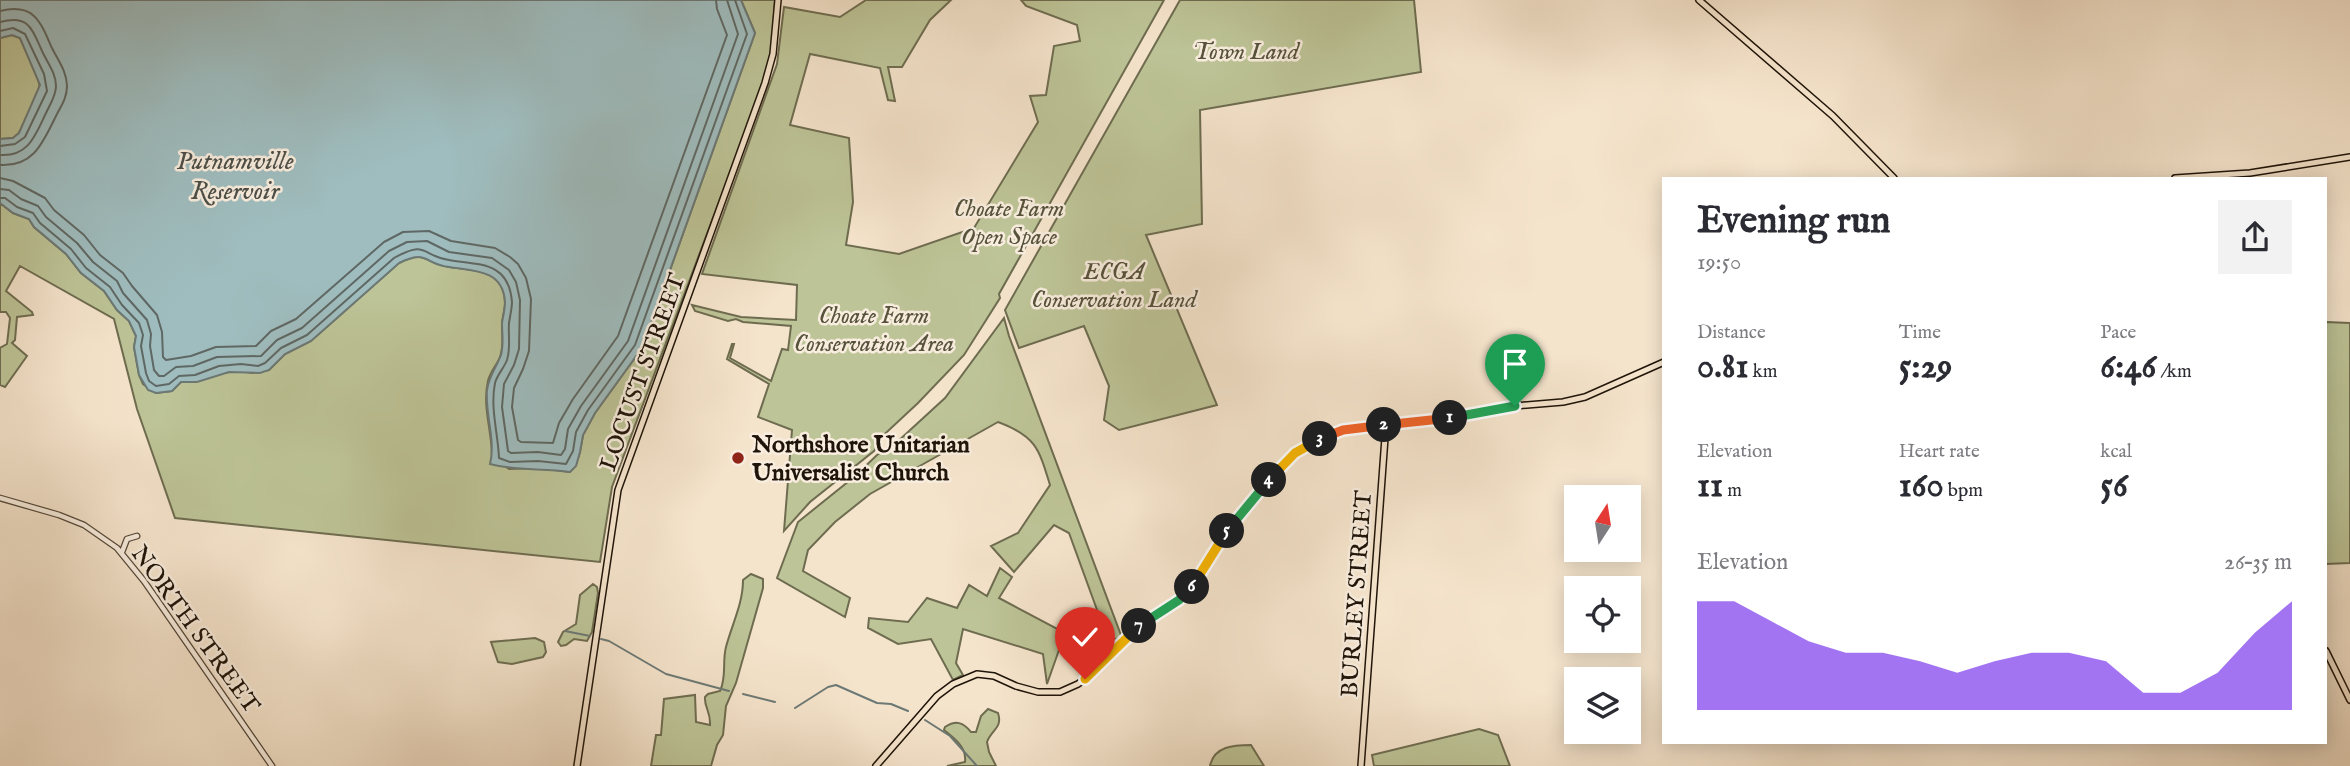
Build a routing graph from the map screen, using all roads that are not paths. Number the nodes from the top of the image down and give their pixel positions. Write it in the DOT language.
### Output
graph roads {
  1 [pos="778,0"];
  2 [pos="1699,0"];
  3 [pos="2350,157"];
  4 [pos="1893,177"];
  5 [pos="2190,177"];
  6 [pos="1662,363"];
  7 [pos="1386,425"];
  8 [pos="0,498"];
  9 [pos="137,536"];
  10 [pos="122,553"];
  11 [pos="2327,652"];
  12 [pos="2350,700"];
  13 [pos="272,766"];
  14 [pos="577,766"];
  15 [pos="876,766"];
  16 [pos="1361,766"];
  1 -- 14 [label="main road, LOCUST STREET"];
  2 -- 4 [label="main road"];
  3 -- 5 [label="main road"];
  6 -- 7 [label="main road"];
  7 -- 15 [label="main road"];
  7 -- 16 [label="main road, BURLEY STREET"];
  8 -- 10 [label="street, NORTH STREET"];
  9 -- 10 [label="street"];
  10 -- 13 [label="street, NORTH STREET"];
  11 -- 12 [label="main road"];
}
